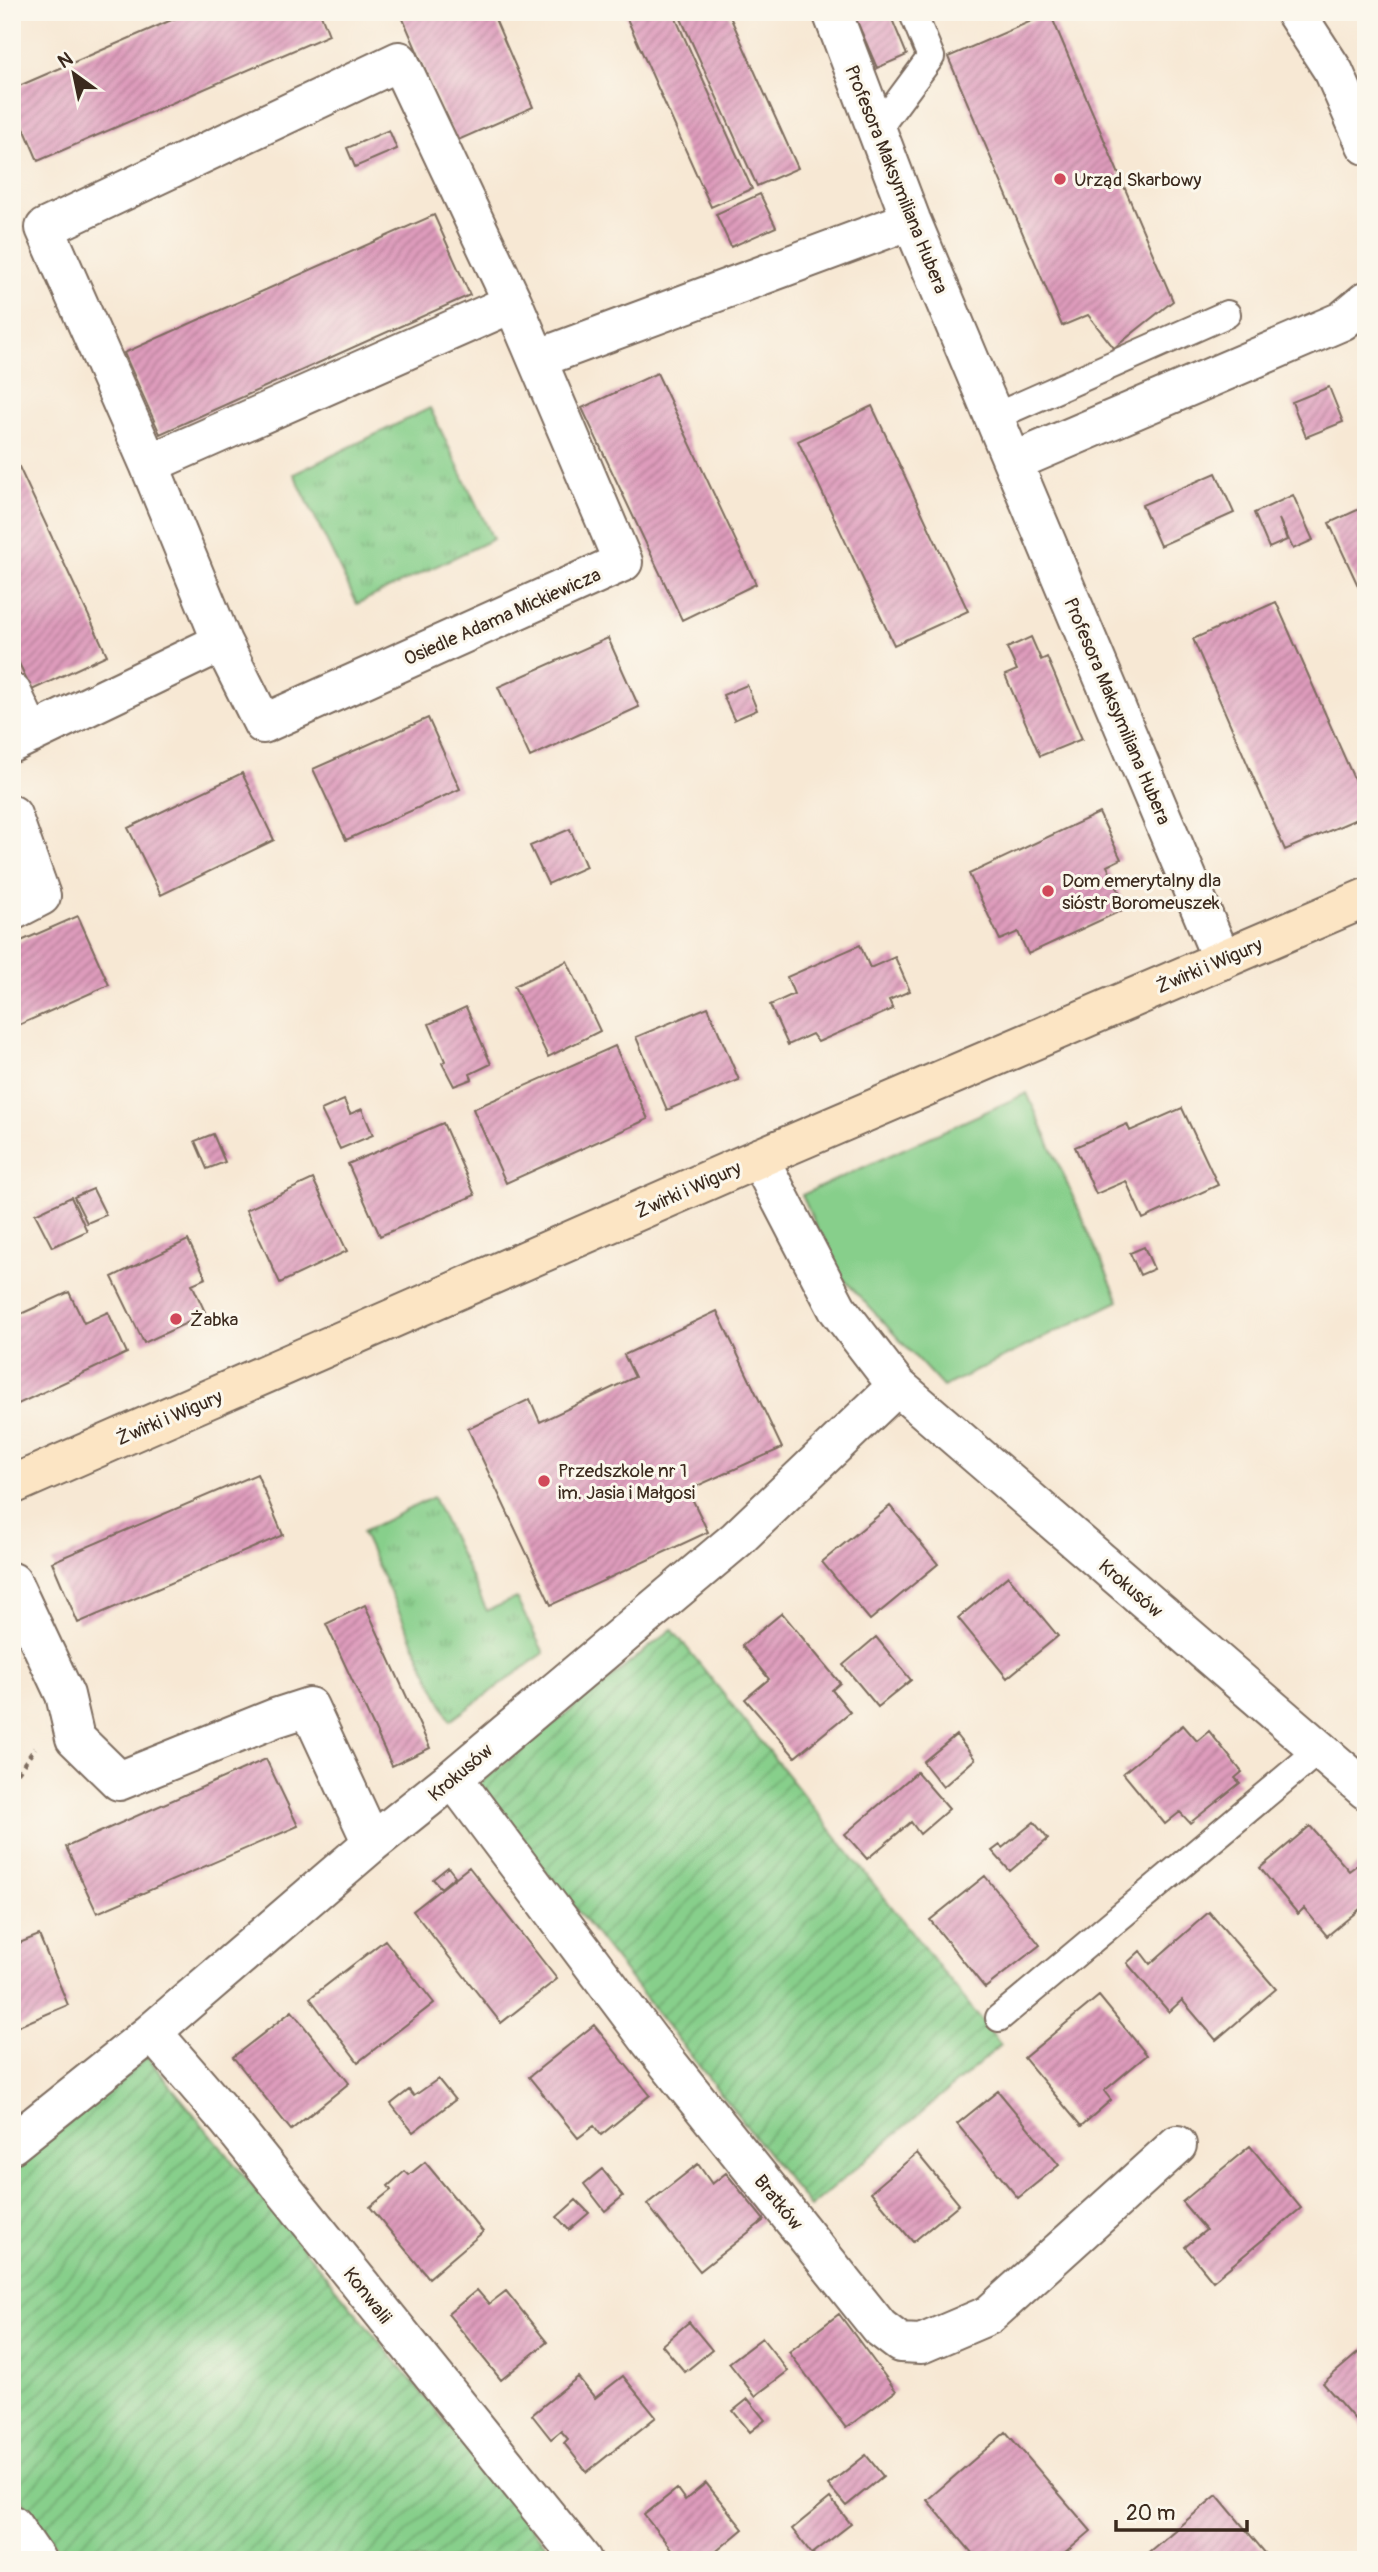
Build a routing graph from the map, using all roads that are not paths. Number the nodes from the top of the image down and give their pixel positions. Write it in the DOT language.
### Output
graph roads {
  1 [pos="832,12"];
  2 [pos="1295,12"];
  3 [pos="914,16"];
  4 [pos="877,130"];
  5 [pos="1366,145"];
  6 [pos="911,220"];
  7 [pos="1366,302"];
  8 [pos="513,303"];
  9 [pos="1227,314"];
  10 [pos="537,359"];
  11 [pos="994,416"];
  12 [pos="1013,462"];
  13 [pos="149,464"];
  14 [pos="222,642"];
  15 [pos="12,693"];
  16 [pos="21,738"];
  17 [pos="12,814"];
  18 [pos="1366,898"];
  19 [pos="12,911"];
  20 [pos="1222,960"];
  21 [pos="759,1158"];
  22 [pos="897,1386"];
  23 [pos="12,1485"];
  24 [pos="12,1582"];
  25 [pos="1319,1750"];
  26 [pos="453,1778"];
  27 [pos="1366,1790"];
  28 [pos="372,1843"];
  29 [pos="999,2018"];
  30 [pos="152,2032"];
  31 [pos="12,2144"];
  32 [pos="1177,2145"];
  33 [pos="12,2525"];
  34 [pos="36,2560"];
  35 [pos="582,2560"];
  1 -- 4 [label="street, Profesora Maksymiliana Hubera"];
  2 -- 5 [label="street"];
  3 -- 4 [label="lane"];
  4 -- 6 [label="street, Profesora Maksymiliana Hubera"];
  6 -- 10 [label="street"];
  6 -- 11 [label="street, Profesora Maksymiliana Hubera"];
  7 -- 12 [label="street"];
  8 -- 10 [label="street, Osiedle Adama Mickiewicza"];
  8 -- 13 [label="street"];
  8 -- 13 [label="street, Osiedle Adama Mickiewicza"];
  9 -- 11 [label="lane"];
  10 -- 14 [label="street, Osiedle Adama Mickiewicza"];
  11 -- 12 [label="street, Profesora Maksymiliana Hubera"];
  12 -- 20 [label="street, Profesora Maksymiliana Hubera"];
  13 -- 14 [label="street, Osiedle Adama Mickiewicza"];
  14 -- 16 [label="street"];
  15 -- 16 [label="street"];
  17 -- 19 [label="street"];
  18 -- 20 [label="street, Żwirki i Wigury"];
  20 -- 21 [label="street, Żwirki i Wigury"];
  21 -- 22 [label="street, Krokusów"];
  21 -- 23 [label="street, Żwirki i Wigury"];
  22 -- 25 [label="street, Krokusów"];
  22 -- 26 [label="street, Krokusów"];
  24 -- 28 [label="street"];
  25 -- 27 [label="street, Krokusów"];
  25 -- 29 [label="lane"];
  26 -- 28 [label="street, Krokusów"];
  26 -- 32 [label="street, Bratków"];
  28 -- 30 [label="street, Krokusów"];
  30 -- 31 [label="street, Krokusów"];
  30 -- 35 [label="street, Konwalii"];
  33 -- 34 [label="street"];
}
